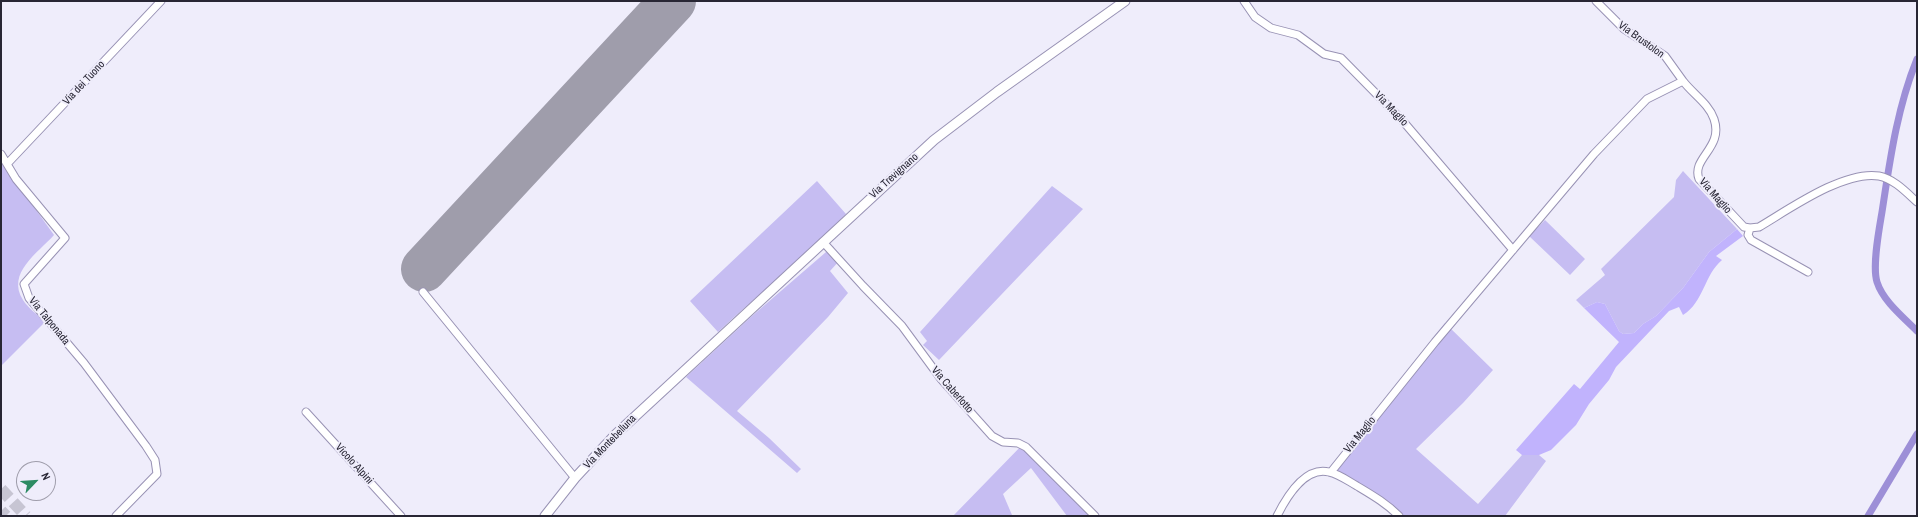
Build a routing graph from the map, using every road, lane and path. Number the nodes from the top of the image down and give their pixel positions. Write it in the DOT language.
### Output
graph roads {
  1 [pos="161,1"];
  2 [pos="1125,1"];
  3 [pos="1244,1"];
  4 [pos="1596,1"];
  5 [pos="1683,81"];
  6 [pos="1,154"];
  7 [pos="7,164"];
  8 [pos="1917,202"];
  9 [pos="1750,228"];
  10 [pos="824,242"];
  11 [pos="1514,250"];
  12 [pos="1808,272"];
  13 [pos="423,292"];
  14 [pos="682,374"];
  15 [pos="306,412"];
  16 [pos="1331,472"];
  17 [pos="575,478"];
  18 [pos="116,516"];
  19 [pos="401,516"];
  20 [pos="544,516"];
  21 [pos="1095,516"];
  22 [pos="1277,516"];
  23 [pos="1399,516"];
  1 -- 7 [label="street, Via dei Tuono"];
  2 -- 10 [label="main road, Via Trevignano"];
  3 -- 11 [label="street, Via Maglio"];
  4 -- 5 [label="street, Via Brustolon"];
  5 -- 9 [label="street, Via Maglio"];
  5 -- 11 [label="street, Via Maglio"];
  6 -- 7 [label="street, Via Talponada"];
  7 -- 18 [label="street, Via Talponada"];
  8 -- 9 [label="street"];
  9 -- 12 [label="street"];
  10 -- 14 [label="main road, Via Trevignano"];
  10 -- 21 [label="street, Via Caberlotto"];
  11 -- 16 [label="street, Via Maglio"];
  13 -- 17 [label="street"];
  14 -- 17 [label="main road, Via Montebelluna"];
  15 -- 19 [label="street, Vicolo Alpini"];
  16 -- 22 [label="street"];
  16 -- 23 [label="street"];
  17 -- 20 [label="main road, Via Montebelluna"];
}
